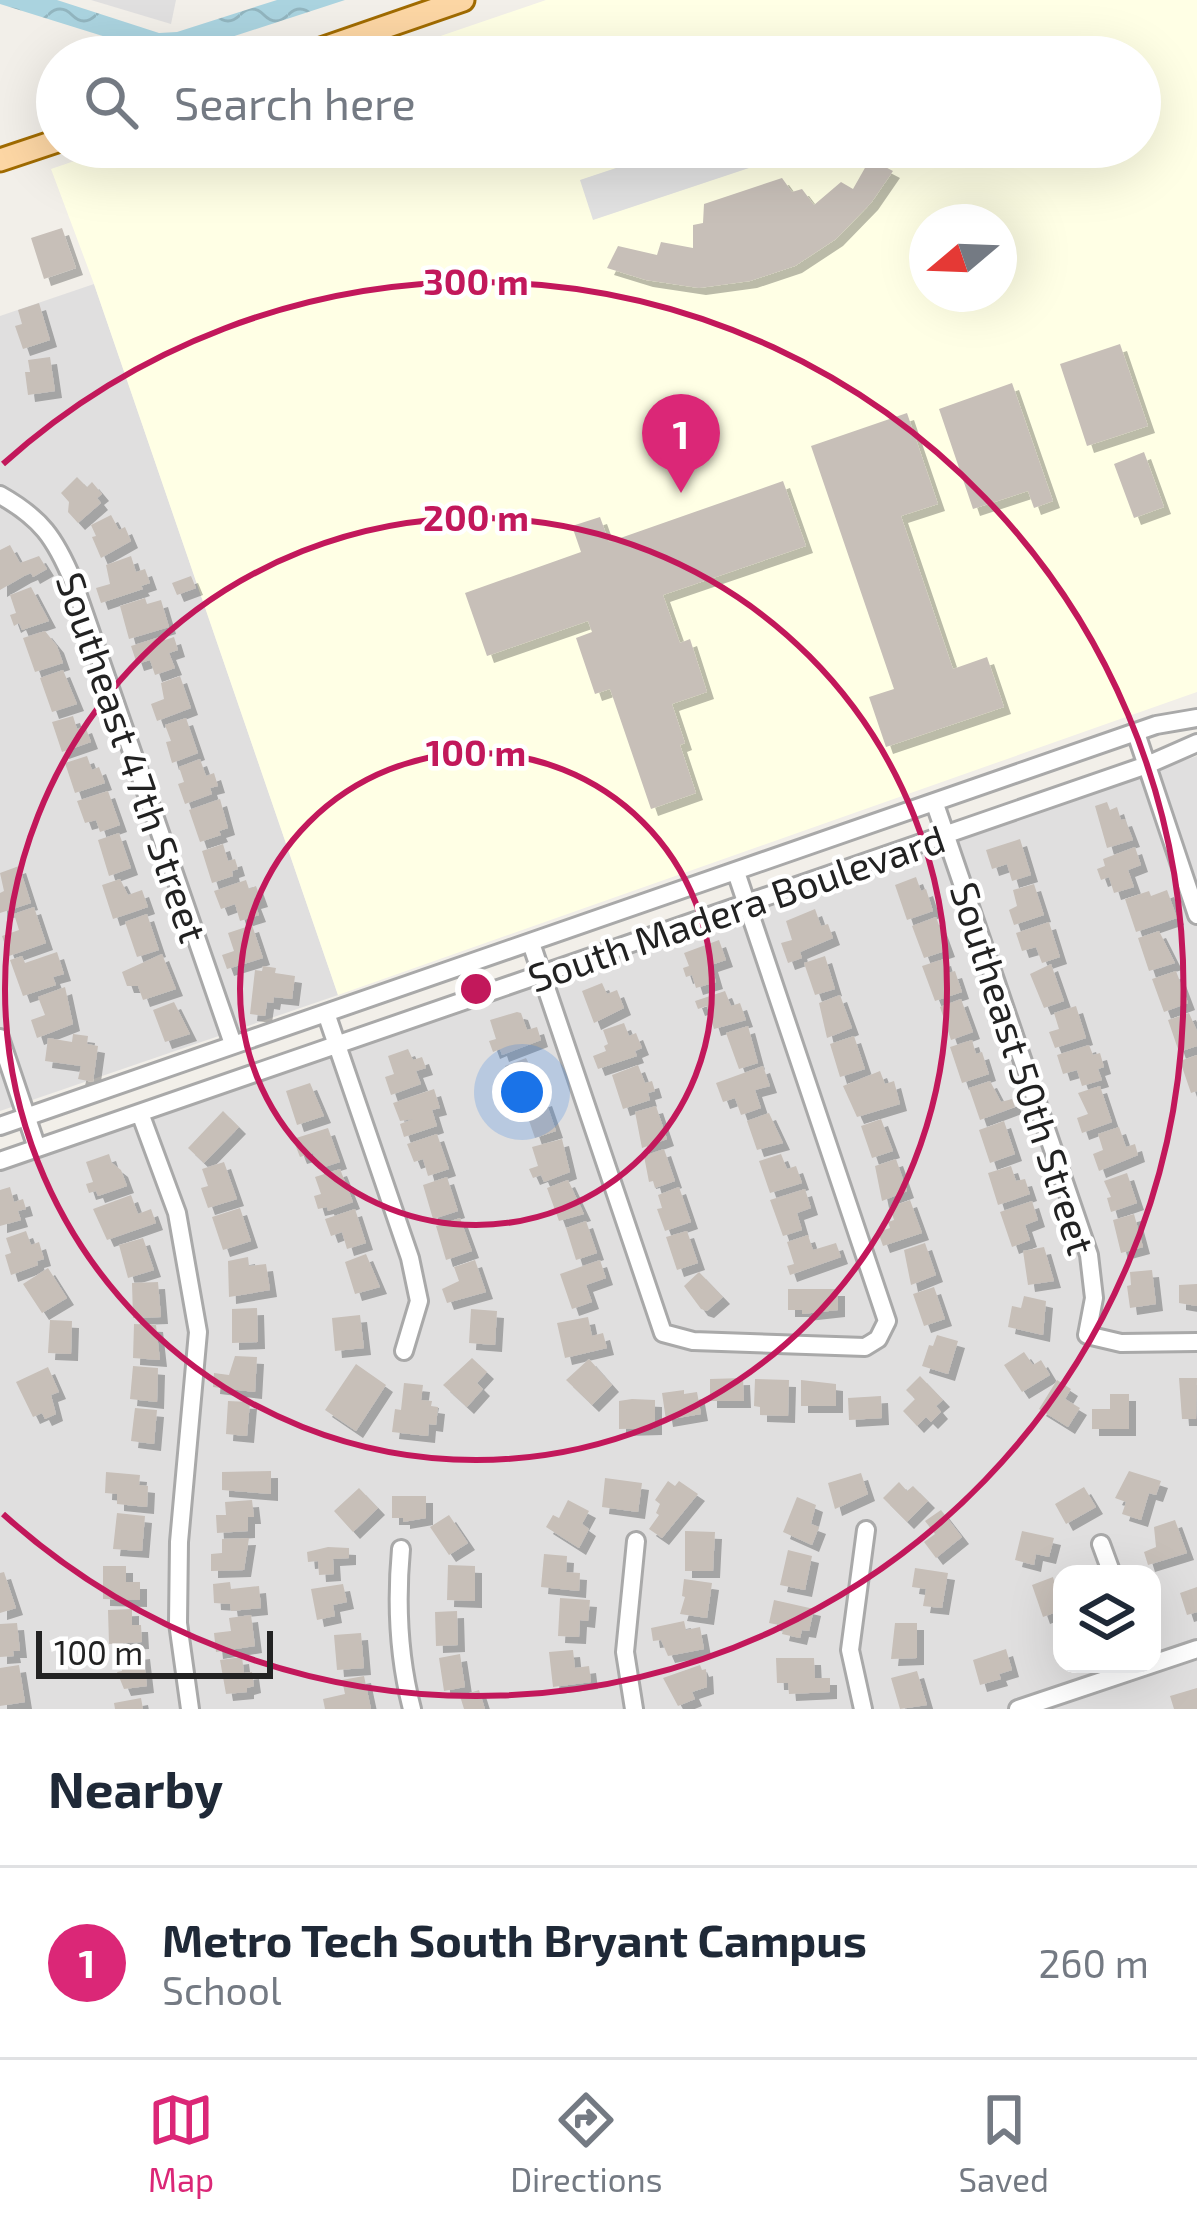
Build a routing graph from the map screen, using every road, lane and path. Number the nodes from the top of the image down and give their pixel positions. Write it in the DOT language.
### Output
graph roads {
  1 [pos="463,0"];
  2 [pos="359,36"];
  3 [pos="36,148"];
  4 [pos="0,160"];
  5 [pos="0,495"];
  6 [pos="1197,718"];
  7 [pos="1136,733"];
  8 [pos="1197,743"];
  9 [pos="1147,765"];
  10 [pos="935,804"];
  11 [pos="946,834"];
  12 [pos="736,872"];
  13 [pos="746,903"];
  14 [pos="1197,915"];
  15 [pos="531,943"];
  16 [pos="542,975"];
  17 [pos="326,1013"];
  18 [pos="0,1038"];
  19 [pos="233,1043"];
  20 [pos="337,1045"];
  21 [pos="140,1113"];
  22 [pos="26,1117"];
  23 [pos="0,1126"];
  24 [pos="37,1148"];
  25 [pos="0,1160"];
  26 [pos="1197,1342"];
  27 [pos="404,1351"];
  28 [pos="866,1530"];
  29 [pos="636,1541"];
  30 [pos="1101,1544"];
  31 [pos="401,1549"];
  32 [pos="1109,1565"];
  33 [pos="1197,1648"];
  34 [pos="1161,1660"];
  35 [pos="1122,1673"];
  36 [pos="190,1709"];
  37 [pos="412,1709"];
  38 [pos="634,1709"];
  39 [pos="863,1709"];
  40 [pos="1018,1709"];
  1 -- 2 [label="main road"];
  3 -- 4 [label="main road"];
  5 -- 19 [label="street, Southeast 47th Street"];
  6 -- 7 [label="street, South Madera Boulevard"];
  7 -- 9 [label="street"];
  7 -- 10 [label="street, South Madera Boulevard"];
  8 -- 9 [label="street, South Madera Boulevard"];
  9 -- 11 [label="street, South Madera Boulevard"];
  9 -- 14 [label="street"];
  10 -- 11 [label="street, Southeast 50th Street"];
  10 -- 12 [label="street, South Madera Boulevard"];
  11 -- 13 [label="street, South Madera Boulevard"];
  11 -- 26 [label="street, Southeast 50th Street"];
  12 -- 13 [label="street"];
  12 -- 15 [label="street, South Madera Boulevard"];
  13 -- 16 [label="street, South Madera Boulevard"];
  13 -- 16 [label="street"];
  15 -- 16 [label="street"];
  15 -- 17 [label="street, South Madera Boulevard"];
  16 -- 20 [label="street, South Madera Boulevard"];
  17 -- 19 [label="street, South Madera Boulevard"];
  17 -- 20 [label="street"];
  18 -- 22 [label="street"];
  19 -- 22 [label="street, South Madera Boulevard"];
  20 -- 21 [label="street, South Madera Boulevard"];
  20 -- 27 [label="street"];
  21 -- 24 [label="street, South Madera Boulevard"];
  21 -- 36 [label="street"];
  22 -- 23 [label="street, South Madera Boulevard"];
  22 -- 24 [label="street"];
  24 -- 25 [label="street, South Madera Boulevard"];
  28 -- 39 [label="street"];
  29 -- 38 [label="street"];
  30 -- 32 [label="street"];
  31 -- 37 [label="street"];
  33 -- 34 [label="street"];
  35 -- 40 [label="street"];
}
